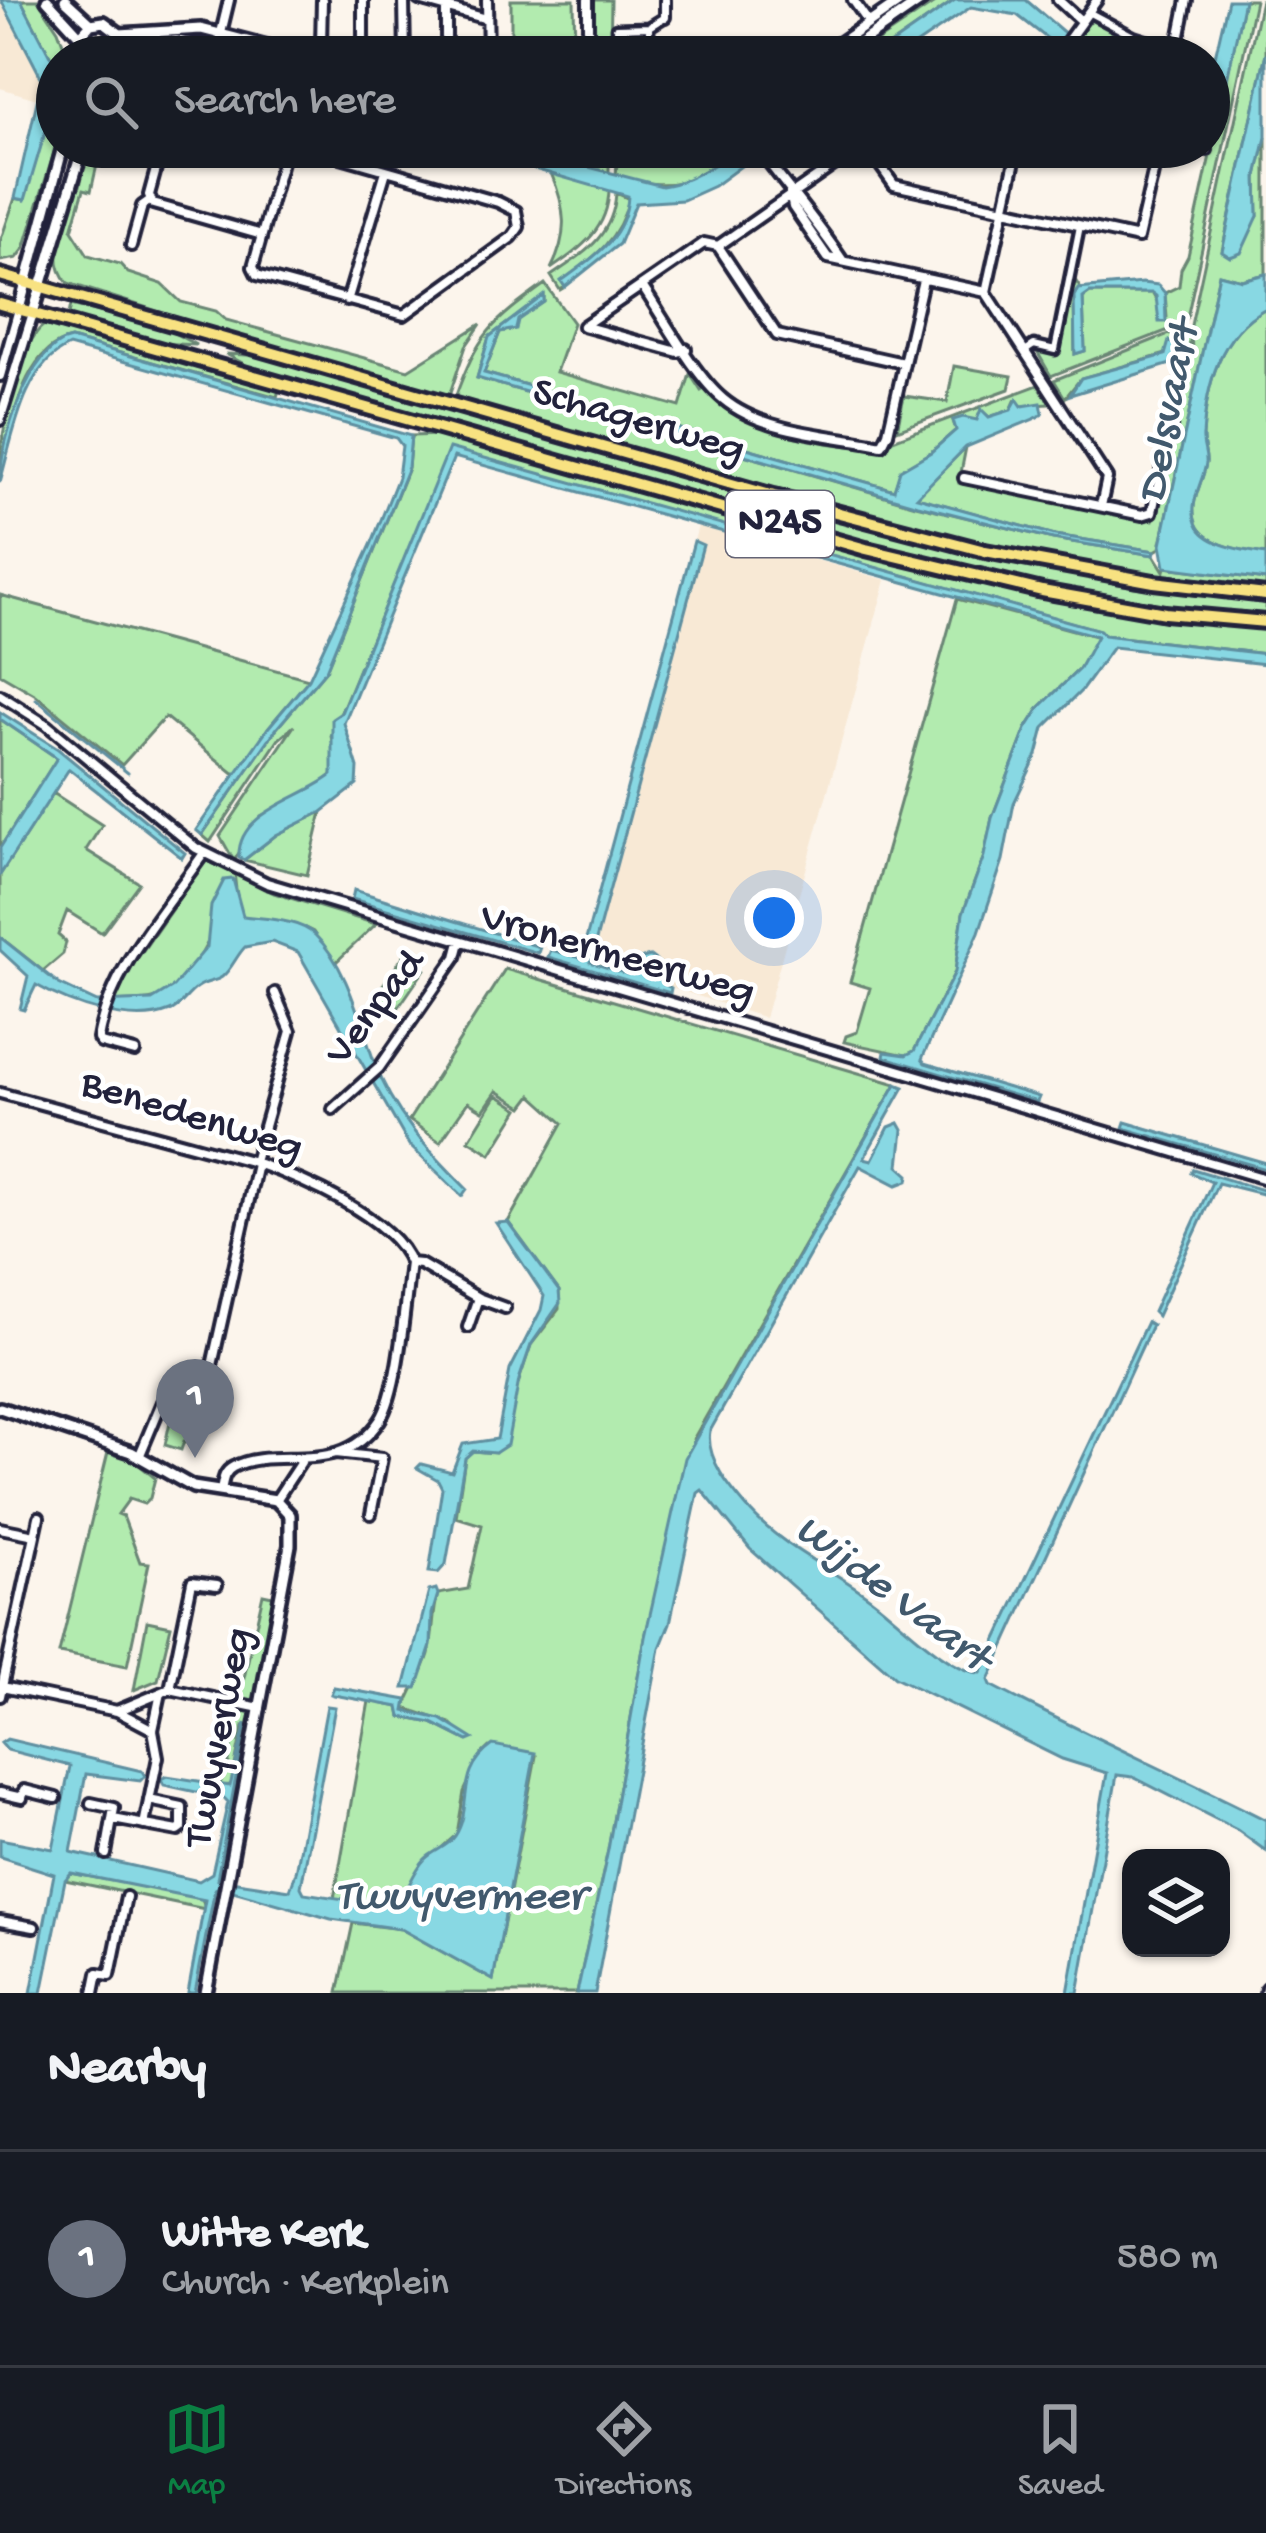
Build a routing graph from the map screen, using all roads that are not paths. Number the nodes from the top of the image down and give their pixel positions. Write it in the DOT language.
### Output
graph roads {
  1 [pos="47,0"];
  2 [pos="65,0"];
  3 [pos="229,0"];
  4 [pos="322,0"];
  5 [pos="363,0"];
  6 [pos="404,0"];
  7 [pos="419,0"];
  8 [pos="488,0"];
  9 [pos="588,0"];
  10 [pos="665,0"];
  11 [pos="853,0"];
  12 [pos="902,0"];
  13 [pos="922,0"];
  14 [pos="1058,0"];
  15 [pos="1096,0"];
  16 [pos="1187,0"];
  17 [pos="446,8"];
  18 [pos="1088,12"];
  19 [pos="665,17"];
  20 [pos="487,20"];
  21 [pos="1081,21"];
  22 [pos="91,24"];
  23 [pos="616,28"];
  24 [pos="649,28"];
  25 [pos="872,28"];
  26 [pos="221,33"];
  27 [pos="80,36"];
  28 [pos="113,36"];
  29 [pos="151,36"];
  30 [pos="220,36"];
  31 [pos="232,36"];
  32 [pos="321,36"];
  33 [pos="364,36"];
  34 [pos="405,36"];
  35 [pos="446,36"];
  36 [pos="487,36"];
  37 [pos="588,36"];
  38 [pos="649,36"];
  39 [pos="858,36"];
  40 [pos="863,36"];
  41 [pos="1071,36"];
  42 [pos="1133,36"];
  43 [pos="1180,36"];
  44 [pos="57,168"];
  45 [pos="77,168"];
  46 [pos="158,168"];
  47 [pos="280,168"];
  48 [pos="378,168"];
  49 [pos="772,168"];
  50 [pos="830,168"];
  51 [pos="881,168"];
  52 [pos="1014,168"];
  53 [pos="1154,168"];
  54 [pos="386,171"];
  55 [pos="790,193"];
  56 [pos="149,201"];
  57 [pos="1005,208"];
  58 [pos="1080,226"];
  59 [pos="262,235"];
  60 [pos="131,246"];
  61 [pos="718,246"];
  62 [pos="0,275"];
  63 [pos="923,280"];
  64 [pos="25,282"];
  65 [pos="41,286"];
  66 [pos="642,286"];
  67 [pos="986,292"];
  68 [pos="347,301"];
  69 [pos="0,304"];
  70 [pos="19,309"];
  71 [pos="33,313"];
  72 [pos="686,350"];
  73 [pos="1024,352"];
  74 [pos="903,363"];
  75 [pos="1183,373"];
  76 [pos="0,376"];
  77 [pos="0,420"];
  78 [pos="964,478"];
  79 [pos="1101,506"];
  80 [pos="1266,595"];
  81 [pos="1266,622"];
  82 [pos="0,695"];
  83 [pos="204,854"];
  84 [pos="460,942"];
  85 [pos="275,993"];
  86 [pos="135,1052"];
  87 [pos="0,1093"];
  88 [pos="333,1108"];
  89 [pos="256,1163"];
  90 [pos="1266,1180"];
  91 [pos="410,1263"];
  92 [pos="478,1298"];
  93 [pos="505,1309"];
  94 [pos="468,1328"];
  95 [pos="0,1408"];
  96 [pos="335,1453"];
  97 [pos="140,1457"];
  98 [pos="302,1461"];
  99 [pos="221,1491"];
  100 [pos="276,1500"];
  101 [pos="371,1514"];
  102 [pos="39,1517"];
  103 [pos="0,1528"];
  104 [pos="35,1535"];
  105 [pos="217,1585"];
  106 [pos="1,1691"];
  107 [pos="165,1691"];
  108 [pos="260,1708"];
  109 [pos="117,1712"];
  110 [pos="153,1730"];
  111 [pos="0,1793"];
  112 [pos="22,1798"];
  113 [pos="56,1798"];
  114 [pos="149,1800"];
  115 [pos="91,1803"];
  116 [pos="18,1814"];
  117 [pos="113,1819"];
  118 [pos="143,1825"];
  119 [pos="106,1854"];
  120 [pos="126,1897"];
  121 [pos="0,1921"];
  122 [pos="34,1927"];
  123 [pos="94,1993"];
  124 [pos="206,1993"];
  1 -- 27 [label="street"];
  2 -- 22 [label="street"];
  3 -- 26 [label="street"];
  4 -- 32 [label="street"];
  5 -- 33 [label="street"];
  6 -- 34 [label="street"];
  7 -- 17 [label="street"];
  8 -- 20 [label="street"];
  9 -- 37 [label="street"];
  10 -- 19 [label="street"];
  11 -- 25 [label="street"];
  12 -- 25 [label="street"];
  13 -- 25 [label="street"];
  14 -- 21 [label="street"];
  15 -- 18 [label="street"];
  16 -- 43 [label="street"];
  17 -- 20 [label="street"];
  17 -- 35 [label="street"];
  18 -- 21 [label="street"];
  18 -- 42 [label="street"];
  19 -- 24 [label="street"];
  20 -- 36 [label="street"];
  21 -- 41 [label="street"];
  22 -- 27 [label="street"];
  22 -- 28 [label="street"];
  23 -- 24 [label="street"];
  24 -- 38 [label="street"];
  25 -- 39 [label="street"];
  25 -- 40 [label="street"];
  26 -- 29 [label="street"];
  26 -- 30 [label="street"];
  26 -- 31 [label="street"];
  44 -- 64 [label="street"];
  45 -- 65 [label="street"];
  46 -- 56 [label="street"];
  47 -- 59 [label="street"];
  48 -- 54 [label="street"];
  49 -- 55 [label="street"];
  50 -- 55 [label="street"];
  51 -- 57 [label="street"];
  52 -- 57 [label="street"];
  53 -- 58 [label="street"];
  54 -- 68 [label="street"];
  54 -- 68 [label="street"];
  55 -- 61 [label="street"];
  55 -- 63 [label="street"];
  56 -- 59 [label="street"];
  56 -- 60 [label="street"];
  57 -- 58 [label="street"];
  57 -- 67 [label="street"];
  58 -- 73 [label="street"];
  59 -- 68 [label="street"];
  61 -- 66 [label="street"];
  61 -- 74 [label="street"];
  62 -- 64 [label="main road, Schagerweg / N245"];
  63 -- 67 [label="street"];
  63 -- 74 [label="street"];
  64 -- 65 [label="main road, Schagerweg / N245"];
  64 -- 70 [label="street"];
  65 -- 71 [label="street"];
  65 -- 80 [label="main road, Schagerweg / N245"];
  66 -- 72 [label="street"];
  66 -- 72 [label="street"];
  67 -- 73 [label="street"];
  69 -- 70 [label="main road, Schagerweg / N245"];
  70 -- 71 [label="main road, Schagerweg / N245"];
  70 -- 76 [label="street"];
  71 -- 77 [label="street"];
  71 -- 81 [label="main road, Schagerweg / N245"];
  72 -- 74 [label="street"];
  73 -- 79 [label="street"];
  75 -- 79 [label="street"];
  78 -- 79 [label="street"];
  82 -- 83 [label="street, Vronermeerweg"];
  83 -- 84 [label="street, Vronermeerweg"];
  83 -- 86 [label="street"];
  84 -- 88 [label="street, Venpad"];
  84 -- 90 [label="street, Vronermeerweg"];
  85 -- 89 [label="street"];
  87 -- 89 [label="street, Benedenweg"];
  89 -- 91 [label="street, Benedenweg"];
  89 -- 97 [label="street"];
  91 -- 92 [label="street"];
  91 -- 96 [label="street"];
  92 -- 93 [label="street"];
  92 -- 94 [label="street"];
  95 -- 97 [label="street"];
  96 -- 98 [label="street"];
  96 -- 101 [label="street"];
  97 -- 99 [label="street"];
  98 -- 99 [label="street"];
  98 -- 100 [label="street"];
  99 -- 100 [label="street"];
  100 -- 108 [label="street, Twuyverweg"];
  102 -- 104 [label="street"];
  103 -- 104 [label="street"];
  104 -- 106 [label="street"];
  105 -- 107 [label="street"];
  106 -- 109 [label="street"];
  107 -- 108 [label="street"];
  107 -- 109 [label="street"];
  107 -- 110 [label="street"];
  108 -- 124 [label="street, Twuyverweg"];
  109 -- 110 [label="street"];
  110 -- 114 [label="street"];
  111 -- 112 [label="street"];
  112 -- 113 [label="street"];
  112 -- 116 [label="street"];
  114 -- 118 [label="street"];
  114 -- 118 [label="street"];
  115 -- 117 [label="street"];
  117 -- 118 [label="street"];
  117 -- 119 [label="street"];
  120 -- 123 [label="street"];
  121 -- 122 [label="street"];
}
